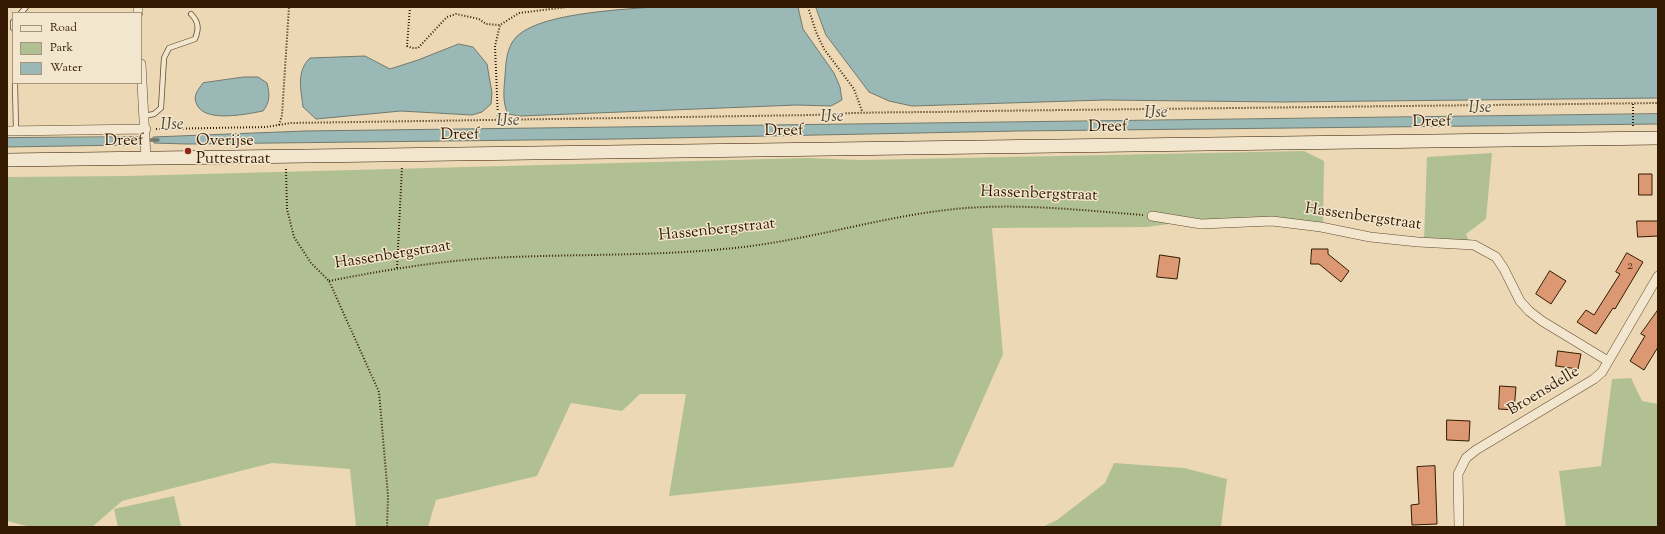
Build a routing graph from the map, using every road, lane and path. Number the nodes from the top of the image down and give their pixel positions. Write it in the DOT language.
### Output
graph roads {
  1 [pos="289,7"];
  2 [pos="410,7"];
  3 [pos="567,7"];
  4 [pos="808,7"];
  5 [pos="191,14"];
  6 [pos="500,26"];
  7 [pos="142,81"];
  8 [pos="15,84"];
  9 [pos="1658,103"];
  10 [pos="1633,104"];
  11 [pos="862,111"];
  12 [pos="144,116"];
  13 [pos="498,119"];
  14 [pos="279,125"];
  15 [pos="1633,126"];
  16 [pos="12,131"];
  17 [pos="146,137"];
  18 [pos="1658,138"];
  19 [pos="402,154"];
  20 [pos="286,156"];
  21 [pos="146,158"];
  22 [pos="7,160"];
  23 [pos="1152,216"];
  24 [pos="397,268"];
  25 [pos="1658,276"];
  26 [pos="328,281"];
  27 [pos="1608,361"];
  28 [pos="387,527"];
  29 [pos="1459,527"];
  1 -- 14 [label="path"];
  2 -- 6 [label="path"];
  3 -- 6 [label="path"];
  4 -- 11 [label="path"];
  5 -- 12 [label="lane"];
  6 -- 13 [label="path"];
  7 -- 12 [label="street"];
  8 -- 16 [label="lane"];
  9 -- 10 [label="path"];
  10 -- 11 [label="path"];
  10 -- 15 [label="path"];
  11 -- 13 [label="path"];
  12 -- 17 [label="street"];
  13 -- 14 [label="path"];
  14 -- 17 [label="path"];
  16 -- 17 [label="street, Dreef"];
  17 -- 21 [label="street"];
  18 -- 19 [label="main road, Dreef"];
  19 -- 20 [label="main road, Dreef"];
  19 -- 24 [label="path"];
  20 -- 21 [label="main road, Dreef"];
  20 -- 26 [label="path"];
  21 -- 22 [label="main road, Dreef"];
  23 -- 24 [label="path, Hassenbergstraat"];
  23 -- 27 [label="street, Hassenbergstraat"];
  24 -- 26 [label="path, Hassenbergstraat"];
  25 -- 27 [label="street, Broensdelle"];
  26 -- 28 [label="path"];
  27 -- 29 [label="street, Broensdelle"];
}
